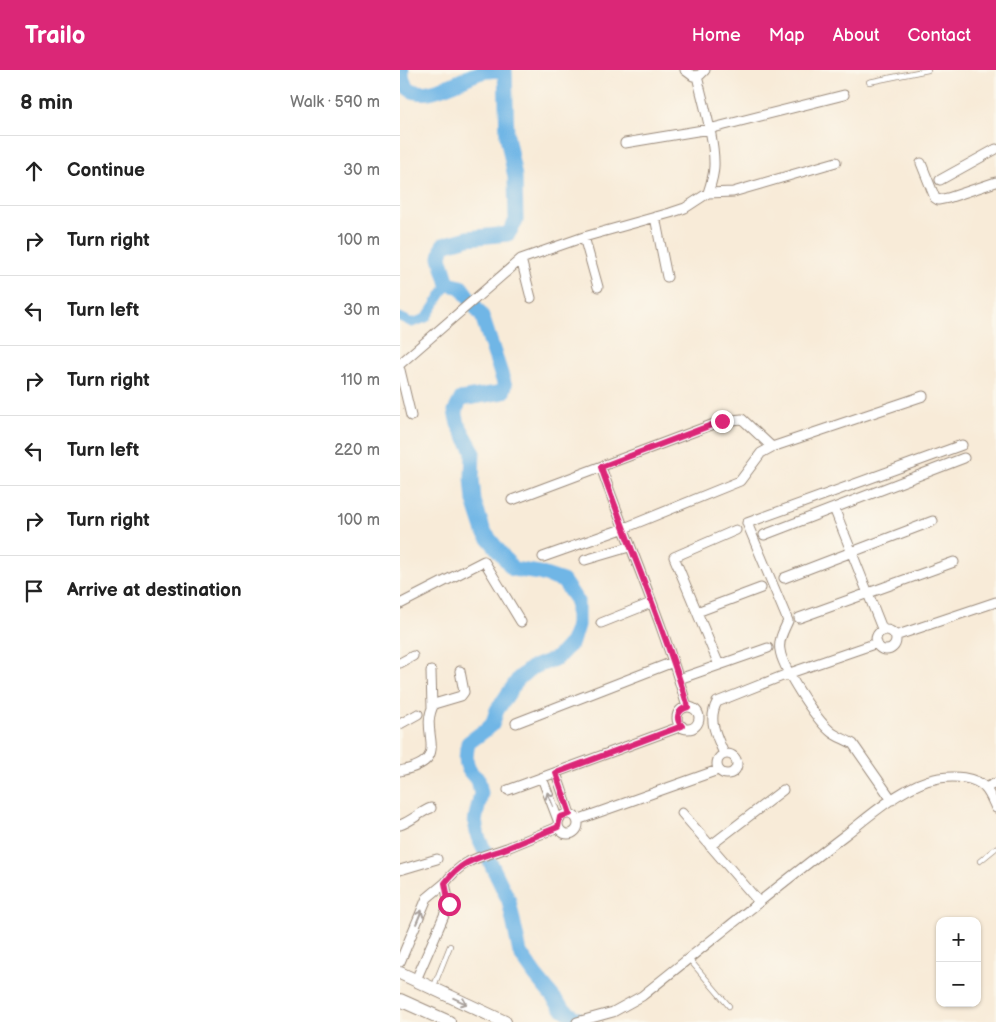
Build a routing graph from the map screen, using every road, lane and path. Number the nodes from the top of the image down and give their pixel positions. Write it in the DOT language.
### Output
graph roads {
  1 [pos="686,70"];
  2 [pos="705,70"];
  3 [pos="928,70"];
  4 [pos="697,76"];
  5 [pos="869,82"];
  6 [pos="844,95"];
  7 [pos="709,129"];
  8 [pos="625,142"];
  9 [pos="996,149"];
  10 [pos="836,162"];
  11 [pos="921,163"];
  12 [pos="940,180"];
  13 [pos="996,182"];
  14 [pos="708,193"];
  15 [pos="655,218"];
  16 [pos="584,237"];
  17 [pos="521,259"];
  18 [pos="667,277"];
  19 [pos="598,287"];
  20 [pos="531,298"];
  21 [pos="400,364"];
  22 [pos="400,370"];
  23 [pos="923,396"];
  24 [pos="411,416"];
  25 [pos="962,445"];
  26 [pos="772,447"];
  27 [pos="964,458"];
  28 [pos="601,467"];
  29 [pos="512,500"];
  30 [pos="834,508"];
  31 [pos="933,521"];
  32 [pos="622,529"];
  33 [pos="736,530"];
  34 [pos="764,535"];
  35 [pos="629,547"];
  36 [pos="852,552"];
  37 [pos="543,557"];
  38 [pos="585,560"];
  39 [pos="954,562"];
  40 [pos="784,578"];
  41 [pos="761,588"];
  42 [pos="868,593"];
  43 [pos="996,602"];
  44 [pos="651,603"];
  45 [pos="400,604"];
  46 [pos="698,612"];
  47 [pos="799,618"];
  48 [pos="521,622"];
  49 [pos="601,623"];
  50 [pos="883,631"];
  51 [pos="895,636"];
  52 [pos="877,643"];
  53 [pos="768,648"];
  54 [pos="413,656"];
  55 [pos="674,662"];
  56 [pos="400,663"];
  57 [pos="719,665"];
  58 [pos="430,671"];
  59 [pos="460,671"];
  60 [pos="790,673"];
  61 [pos="679,679"];
  62 [pos="688,707"];
  63 [pos="432,708"];
  64 [pos="418,714"];
  65 [pos="516,723"];
  66 [pos="400,724"];
  67 [pos="682,726"];
  68 [pos="724,754"];
  69 [pos="718,770"];
  70 [pos="400,771"];
  71 [pos="556,773"];
  72 [pos="542,778"];
  73 [pos="996,783"];
  74 [pos="985,788"];
  75 [pos="508,790"];
  76 [pos="783,790"];
  77 [pos="892,800"];
  78 [pos="432,808"];
  79 [pos="996,808"];
  80 [pos="682,813"];
  81 [pos="570,814"];
  82 [pos="577,820"];
  83 [pos="558,823"];
  84 [pos="400,825"];
  85 [pos="710,846"];
  86 [pos="996,848"];
  87 [pos="437,859"];
  88 [pos="980,861"];
  89 [pos="400,870"];
  90 [pos="445,883"];
  91 [pos="759,902"];
  92 [pos="450,946"];
  93 [pos="689,959"];
  94 [pos="400,962"];
  95 [pos="400,973"];
  96 [pos="416,980"];
  97 [pos="434,989"];
  98 [pos="400,1000"];
  99 [pos="729,1006"];
  100 [pos="448,1022"];
  101 [pos="505,1022"];
  102 [pos="577,1022"];
  1 -- 4 [label="street"];
  2 -- 4 [label="street"];
  3 -- 5 [label="lane"];
  4 -- 7 [label="street"];
  6 -- 7 [label="street"];
  7 -- 8 [label="street"];
  7 -- 14 [label="street"];
  9 -- 12 [label="street"];
  10 -- 14 [label="street"];
  11 -- 13 [label="street"];
  14 -- 15 [label="street"];
  15 -- 16 [label="street"];
  15 -- 18 [label="street"];
  16 -- 17 [label="street"];
  16 -- 19 [label="street"];
  17 -- 20 [label="street"];
  17 -- 21 [label="street"];
  22 -- 24 [label="street"];
  23 -- 26 [label="street"];
  25 -- 60 [label="street"];
  26 -- 28 [label="street"];
  26 -- 32 [label="street"];
  27 -- 30 [label="street"];
  28 -- 29 [label="street"];
  28 -- 32 [label="street"];
  30 -- 34 [label="street"];
  30 -- 36 [label="street"];
  31 -- 36 [label="street"];
  32 -- 35 [label="street"];
  32 -- 37 [label="street"];
  33 -- 46 [label="street"];
  35 -- 38 [label="street"];
  35 -- 44 [label="street"];
  36 -- 40 [label="street"];
  36 -- 42 [label="street"];
  39 -- 42 [label="street"];
  41 -- 46 [label="street"];
  42 -- 47 [label="street"];
  42 -- 50 [label="street"];
  43 -- 51 [label="street"];
  44 -- 49 [label="street"];
  44 -- 55 [label="street"];
  45 -- 48 [label="street"];
  46 -- 57 [label="street"];
  50 -- 51 [label="street"];
  50 -- 52 [label="street"];
  51 -- 52 [label="street"];
  52 -- 60 [label="street"];
  53 -- 57 [label="street"];
  54 -- 56 [label="street"];
  55 -- 61 [label="street"];
  55 -- 65 [label="street"];
  57 -- 61 [label="street"];
  58 -- 63 [label="street"];
  59 -- 63 [label="street"];
  60 -- 68 [label="street"];
  60 -- 77 [label="street"];
  61 -- 62 [label="street"];
  62 -- 67 [label="street"];
  62 -- 67 [label="street"];
  63 -- 70 [label="street"];
  64 -- 66 [label="street"];
  67 -- 71 [label="street"];
  68 -- 69 [label="street"];
  68 -- 69 [label="street"];
  69 -- 82 [label="street"];
  71 -- 72 [label="street"];
  71 -- 81 [label="street"];
  72 -- 75 [label="street"];
  83 -- 72 [label="street, one-way"];
  73 -- 74 [label="street"];
  74 -- 77 [label="street"];
  74 -- 79 [label="street"];
  76 -- 85 [label="street"];
  77 -- 91 [label="street"];
  78 -- 84 [label="street"];
  80 -- 85 [label="street"];
  81 -- 82 [label="street"];
  81 -- 83 [label="street"];
  82 -- 83 [label="street"];
  83 -- 90 [label="street"];
  85 -- 91 [label="street"];
  86 -- 88 [label="lane"];
  87 -- 89 [label="street"];
  94 -- 90 [label="street, one-way"];
  90 -- 96 [label="street"];
  91 -- 93 [label="street"];
  92 -- 97 [label="lane"];
  93 -- 99 [label="lane"];
  93 -- 102 [label="street"];
  95 -- 96 [label="main road"];
  96 -- 97 [label="main road"];
  97 -- 101 [label="main road, one-way"];
  98 -- 100 [label="main road"];
}
